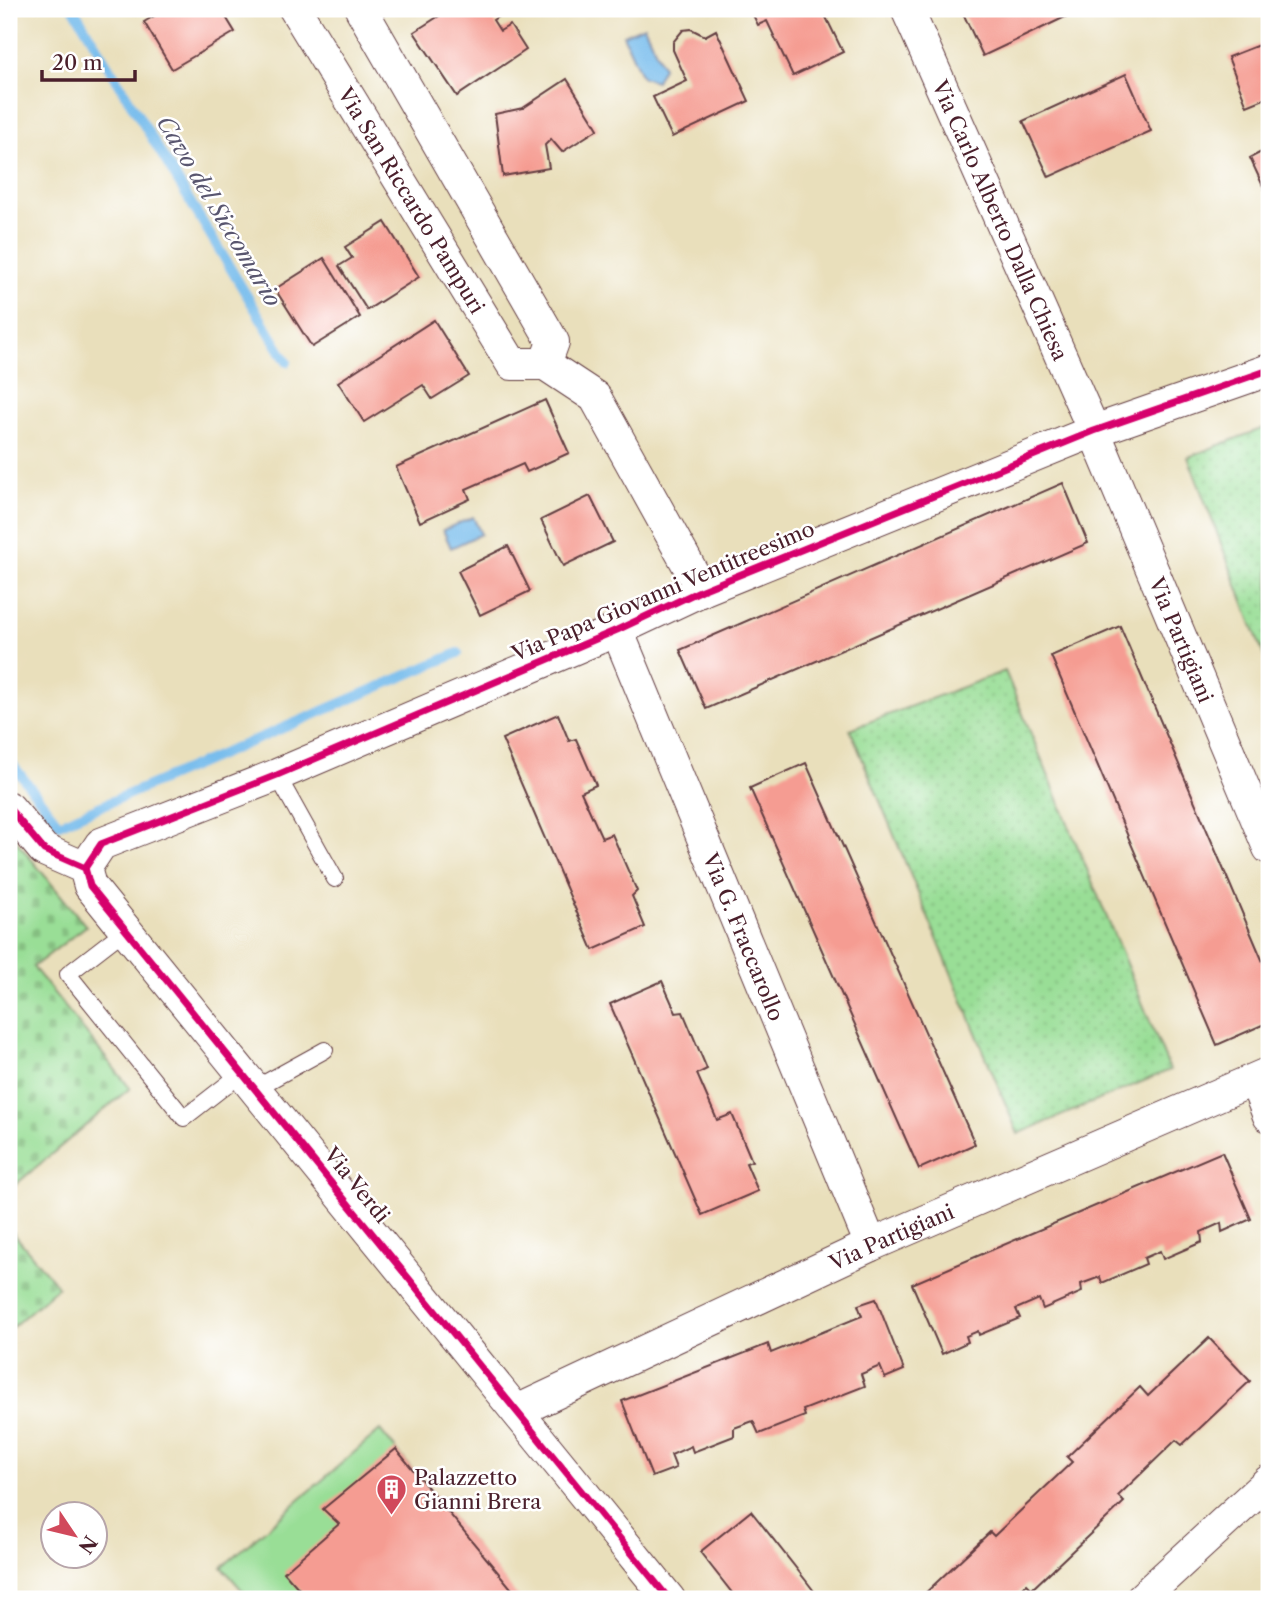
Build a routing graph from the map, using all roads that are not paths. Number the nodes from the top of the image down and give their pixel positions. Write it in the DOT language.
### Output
graph roads {
  1 [pos="295,9"];
  2 [pos="361,9"];
  3 [pos="907,9"];
  4 [pos="545,364"];
  5 [pos="1269,370"];
  6 [pos="1094,431"];
  7 [pos="702,590"];
  8 [pos="617,629"];
  9 [pos="277,775"];
  10 [pos="9,808"];
  11 [pos="1269,848"];
  12 [pos="85,868"];
  13 [pos="335,879"];
  14 [pos="125,930"];
  15 [pos="324,1050"];
  16 [pos="1262,1077"];
  17 [pos="249,1080"];
  18 [pos="1269,1116"];
  19 [pos="871,1245"];
  20 [pos="517,1411"];
  21 [pos="1269,1481"];
  22 [pos="669,1599"];
  23 [pos="1141,1599"];
  1 -- 4 [label="street, Via San Riccardo Pampuri"];
  2 -- 4 [label="street"];
  3 -- 6 [label="street, Via Carlo Alberto Dalla Chiesa"];
  4 -- 7 [label="street"];
  5 -- 6 [label="street, Via Papa Giovanni Ventitreesimo"];
  6 -- 7 [label="street, Via Papa Giovanni Ventitreesimo"];
  6 -- 11 [label="street, Via Partigiani"];
  7 -- 8 [label="street, Via Papa Giovanni Ventitreesimo"];
  8 -- 9 [label="street, Via Papa Giovanni Ventitreesimo"];
  8 -- 19 [label="street, Via G. Fraccarollo"];
  9 -- 12 [label="street, Via Papa Giovanni Ventitreesimo"];
  9 -- 13 [label="lane"];
  10 -- 12 [label="street"];
  12 -- 14 [label="street, Via Verdi"];
  14 -- 17 [label="street, Via Verdi"];
  14 -- 17 [label="lane"];
  15 -- 17 [label="lane"];
  16 -- 18 [label="street"];
  16 -- 19 [label="street, Via Partigiani"];
  17 -- 20 [label="street, Via Verdi"];
  19 -- 20 [label="street, Via Partigiani"];
  20 -- 22 [label="street, Via Verdi"];
  21 -- 23 [label="street"];
}
